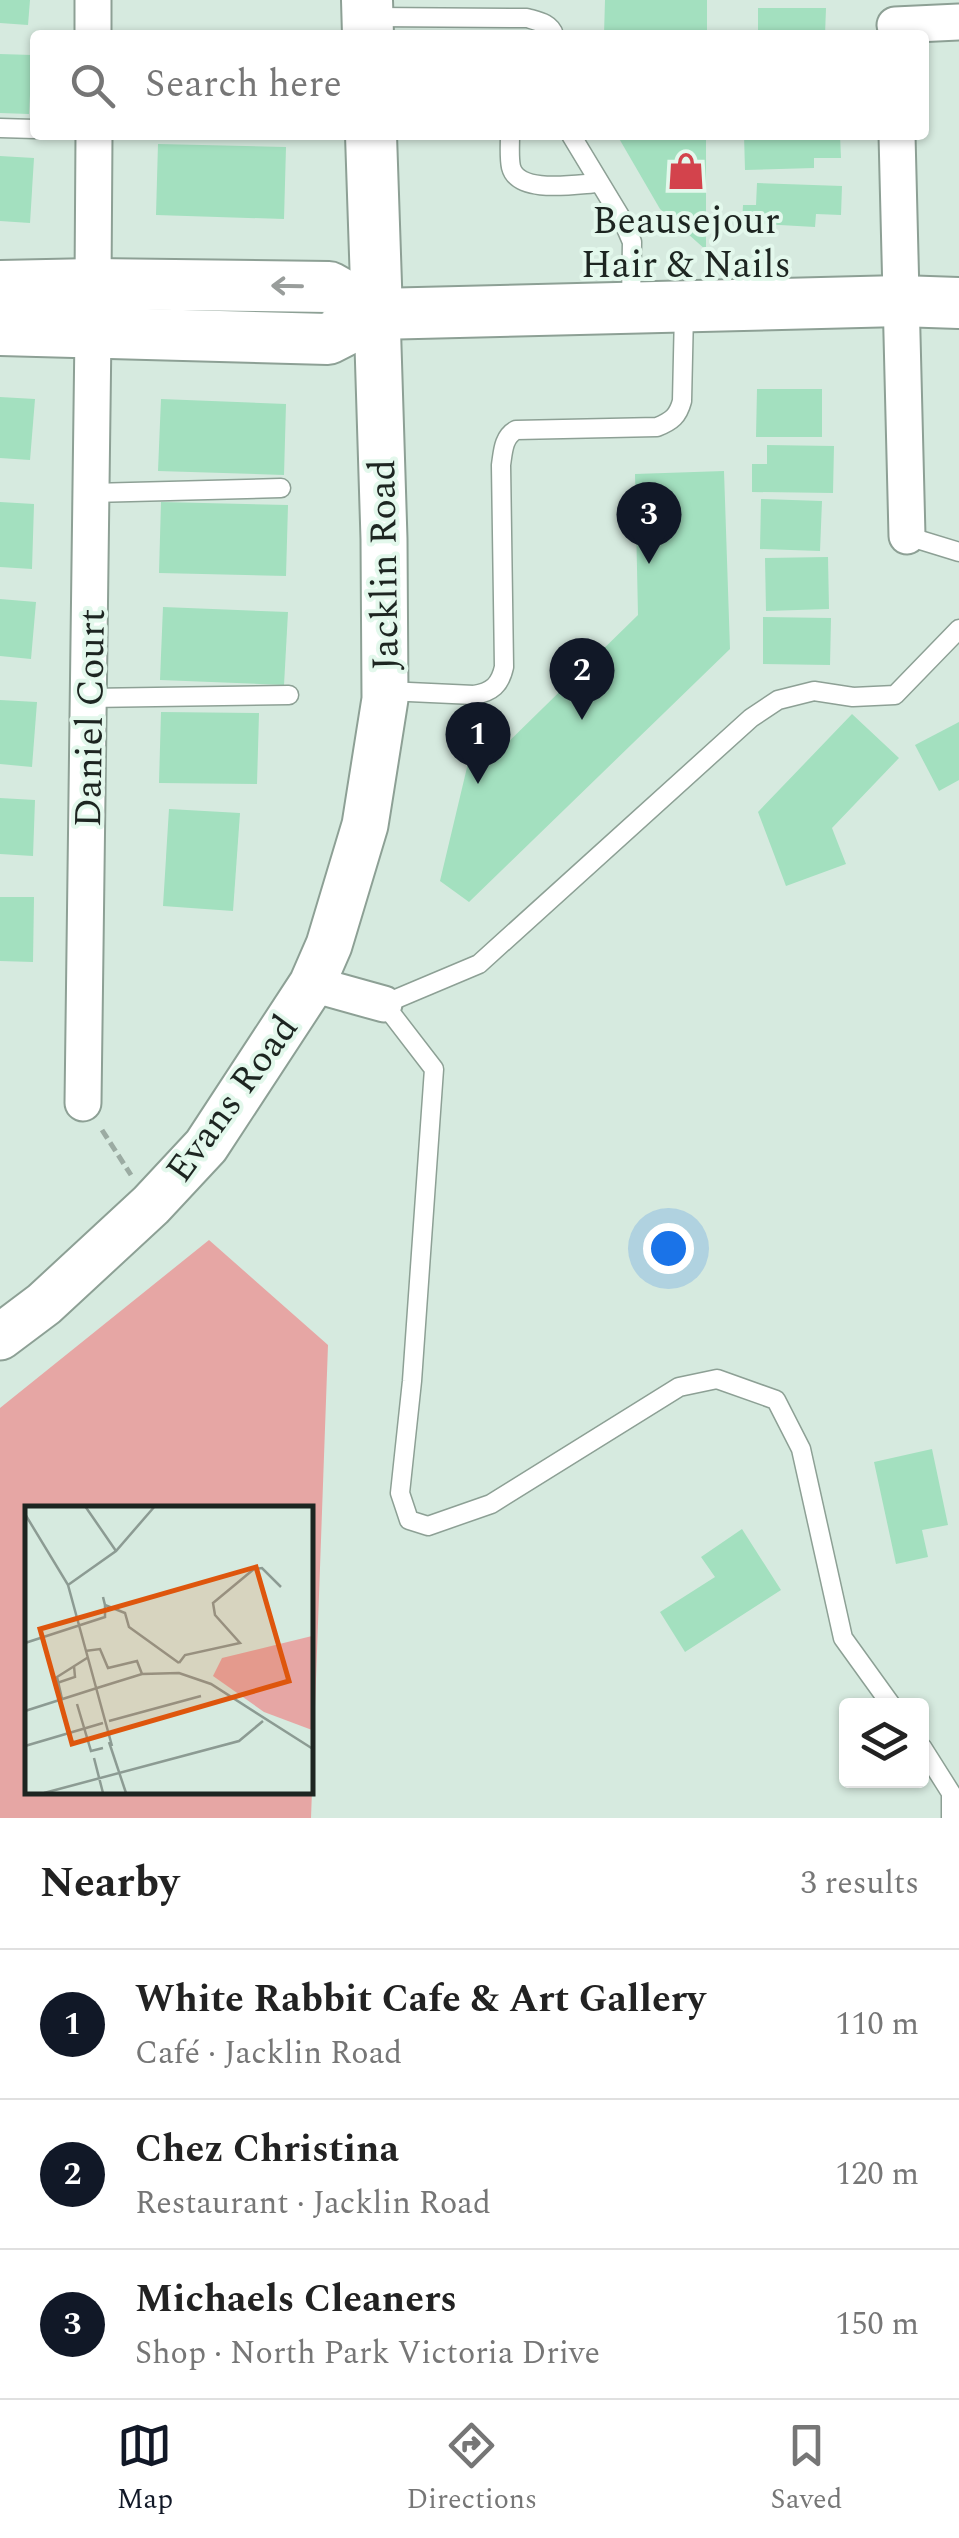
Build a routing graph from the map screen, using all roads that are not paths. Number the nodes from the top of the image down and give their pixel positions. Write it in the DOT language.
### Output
graph roads {
  1 [pos="93,0"];
  2 [pos="367,17"];
  3 [pos="895,20"];
  4 [pos="959,22"];
  5 [pos="506,26"];
  6 [pos="93,30"];
  7 [pos="552,30"];
  8 [pos="0,128"];
  9 [pos="30,129"];
  10 [pos="94,140"];
  11 [pos="371,140"];
  12 [pos="510,140"];
  13 [pos="574,140"];
  14 [pos="897,140"];
  15 [pos="599,184"];
  16 [pos="94,284"];
  17 [pos="0,286"];
  18 [pos="900,301"];
  19 [pos="959,304"];
  20 [pos="684,306"];
  21 [pos="631,308"];
  22 [pos="377,314"];
  23 [pos="0,330"];
  24 [pos="93,333"];
  25 [pos="281,488"];
  26 [pos="92,493"];
  27 [pos="907,536"];
  28 [pos="959,552"];
  29 [pos="959,629"];
  30 [pos="385,690"];
  31 [pos="289,694"];
  32 [pos="89,698"];
  33 [pos="312,984"];
  34 [pos="384,1004"];
  35 [pos="83,1102"];
  36 [pos="0,1337"];
  37 [pos="886,1698"];
  38 [pos="929,1759"];
  39 [pos="951,1818"];
  1 -- 6 [label="street"];
  2 -- 5 [label="lane"];
  3 -- 4 [label="street"];
  5 -- 7 [label="lane"];
  8 -- 9 [label="lane"];
  10 -- 16 [label="street"];
  11 -- 22 [label="main road, Jacklin Road"];
  12 -- 15 [label="lane"];
  13 -- 15 [label="lane"];
  14 -- 18 [label="street"];
  15 -- 21 [label="lane"];
  16 -- 17 [label="main road"];
  22 -- 16 [label="main road, one-way"];
  18 -- 19 [label="main road"];
  18 -- 20 [label="main road"];
  18 -- 27 [label="street"];
  20 -- 21 [label="main road"];
  20 -- 30 [label="lane"];
  21 -- 22 [label="main road"];
  22 -- 24 [label="main road"];
  22 -- 30 [label="street, Jacklin Road"];
  23 -- 24 [label="main road"];
  24 -- 26 [label="street, Daniel Court"];
  25 -- 26 [label="lane"];
  26 -- 32 [label="street, Daniel Court"];
  27 -- 28 [label="lane"];
  29 -- 34 [label="lane"];
  30 -- 33 [label="street, Jacklin Road"];
  31 -- 32 [label="lane"];
  32 -- 35 [label="street, Daniel Court"];
  33 -- 34 [label="street, Evans Road"];
  33 -- 36 [label="street, Evans Road"];
  34 -- 37 [label="lane"];
  38 -- 39 [label="lane"];
}
